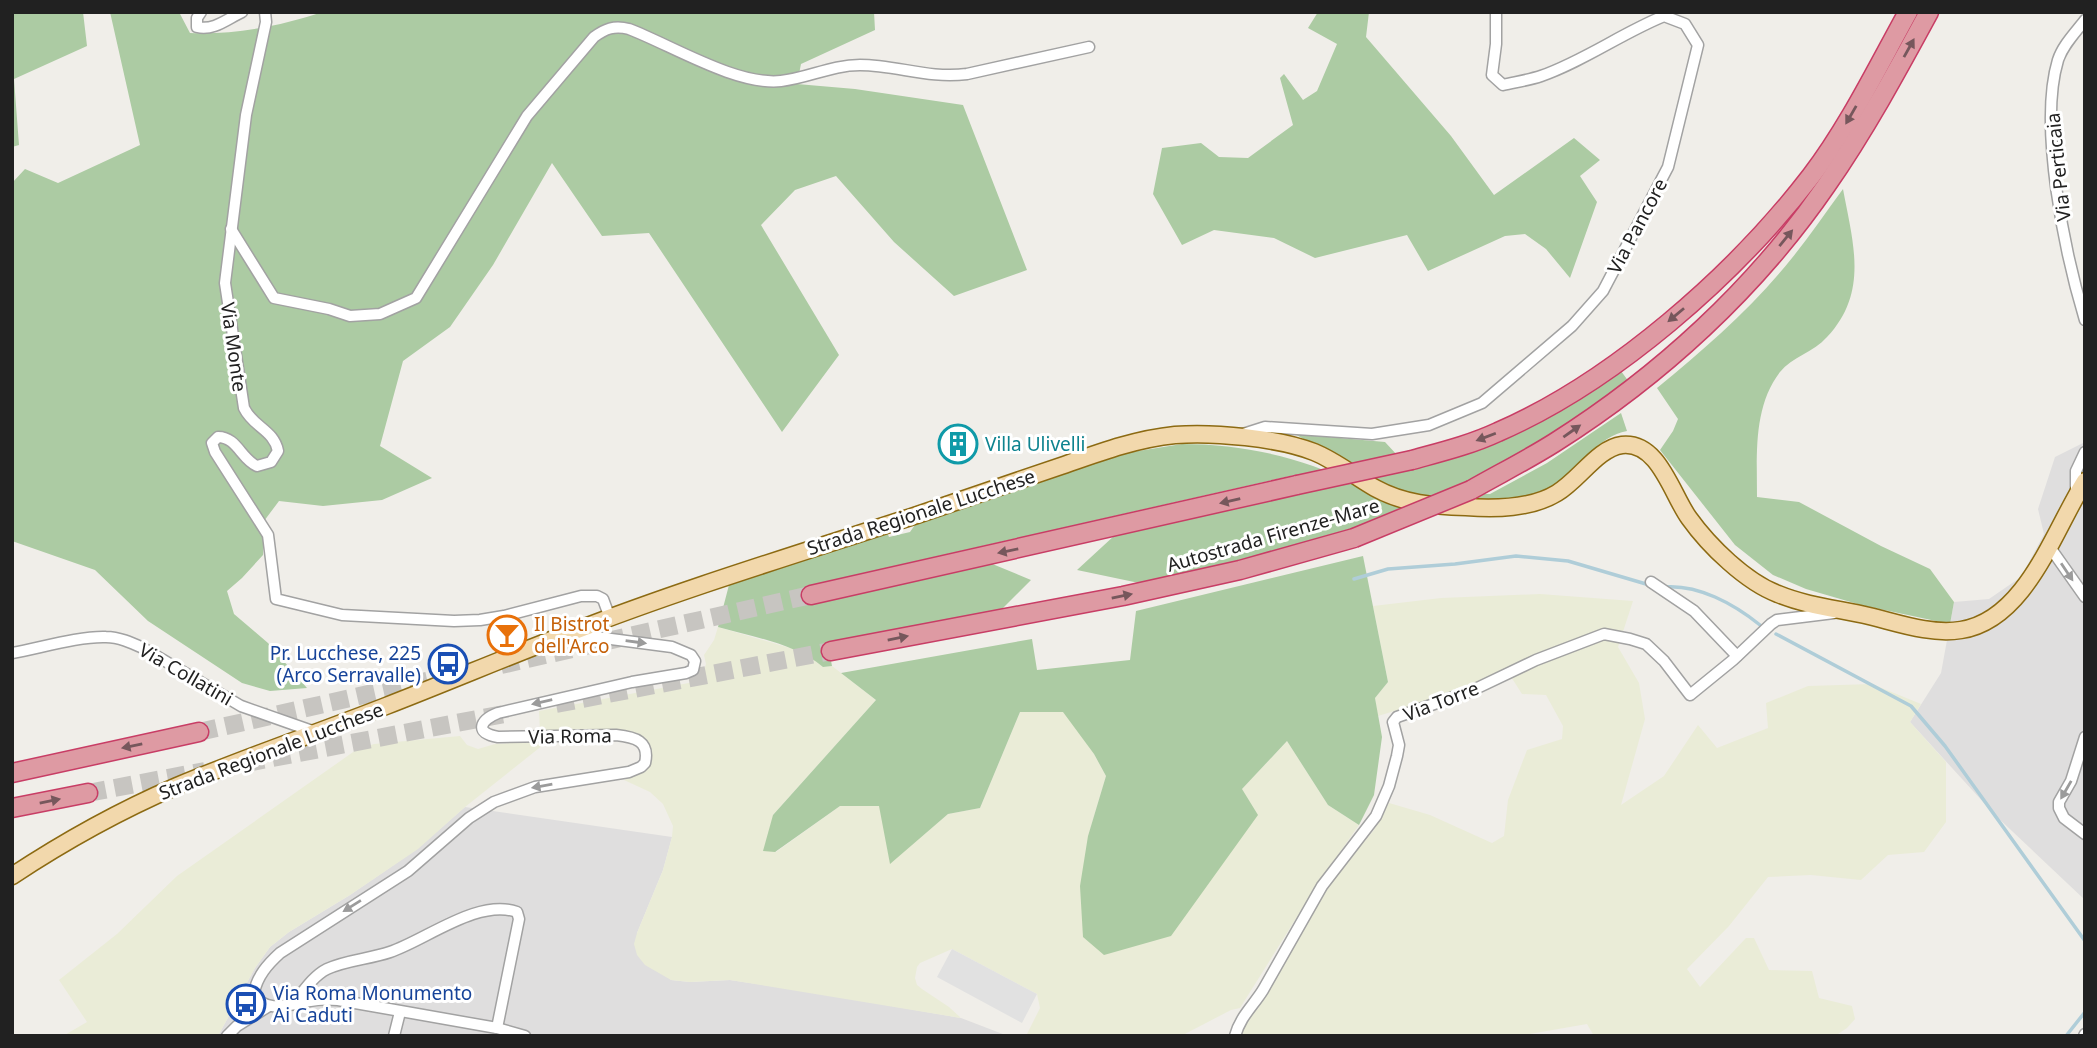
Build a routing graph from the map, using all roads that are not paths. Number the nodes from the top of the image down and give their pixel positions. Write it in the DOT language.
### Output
graph roads {
  1 [pos="201,12"];
  2 [pos="242,12"];
  3 [pos="265,12"];
  4 [pos="1496,12"];
  5 [pos="1908,12"];
  6 [pos="1929,12"];
  7 [pos="2085,20"];
  8 [pos="1089,47"];
  9 [pos="231,229"];
  10 [pos="2085,320"];
  11 [pos="1233,438"];
  12 [pos="2085,452"];
  13 [pos="2085,481"];
  14 [pos="2076,496"];
  15 [pos="2049,546"];
  16 [pos="1651,582"];
  17 [pos="811,595"];
  18 [pos="2085,597"];
  19 [pos="1849,612"];
  20 [pos="610,618"];
  21 [pos="569,633"];
  22 [pos="831,651"];
  23 [pos="12,653"];
  24 [pos="1737,656"];
  25 [pos="199,732"];
  26 [pos="315,733"];
  27 [pos="2085,737"];
  28 [pos="12,773"];
  29 [pos="88,793"];
  30 [pos="12,808"];
  31 [pos="2085,834"];
  32 [pos="12,876"];
  33 [pos="293,1004"];
  34 [pos="269,1006"];
  35 [pos="400,1012"];
  36 [pos="494,1030"];
  37 [pos="227,1036"];
  38 [pos="394,1036"];
  39 [pos="525,1036"];
  40 [pos="1235,1036"];
  1 -- 2 [label="street"];
  3 -- 9 [label="street, Via Monte"];
  4 -- 11 [label="street, Via Pancore"];
  5 -- 17 [label="highway, Autostrada Firenze-Mare, one-way, bridge"];
  22 -- 6 [label="highway, Autostrada Firenze-Mare, one-way, bridge"];
  7 -- 10 [label="street, Via Perticaia"];
  8 -- 9 [label="street"];
  9 -- 20 [label="street, Via Monte"];
  11 -- 19 [label="main road, Strada Regionale Lucchese"];
  11 -- 20 [label="main road, Strada Regionale Lucchese"];
  12 -- 14 [label="street"];
  13 -- 14 [label="main road, Strada Regionale Lucchese"];
  14 -- 15 [label="main road, Strada Regionale Lucchese"];
  15 -- 18 [label="street, one-way"];
  15 -- 19 [label="main road, Strada Regionale Lucchese"];
  16 -- 24 [label="street"];
  19 -- 24 [label="street"];
  20 -- 21 [label="main road, Strada Regionale Lucchese"];
  21 -- 26 [label="main road, Strada Regionale Lucchese"];
  21 -- 34 [label="street, Via Roma, one-way"];
  23 -- 26 [label="street, Via Collatini"];
  24 -- 40 [label="street, Via Torre"];
  25 -- 28 [label="highway, one-way"];
  26 -- 32 [label="main road, Strada Regionale Lucchese"];
  27 -- 31 [label="street, one-way"];
  30 -- 29 [label="highway, one-way"];
  33 -- 34 [label="street"];
  33 -- 35 [label="street"];
  33 -- 36 [label="street"];
  34 -- 37 [label="street"];
  35 -- 36 [label="street"];
  35 -- 38 [label="street"];
  36 -- 39 [label="street"];
}
